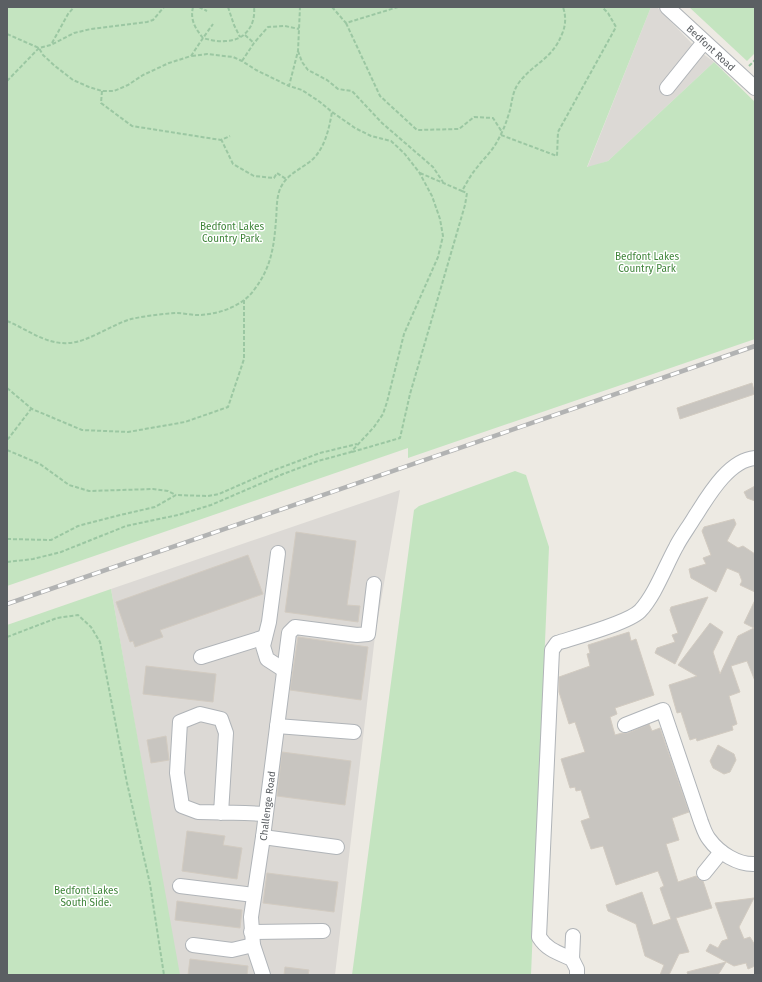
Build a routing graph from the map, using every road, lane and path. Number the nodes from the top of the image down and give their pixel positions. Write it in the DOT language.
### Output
graph roads {
  1 [pos="74,7"];
  2 [pos="164,7"];
  3 [pos="193,7"];
  4 [pos="199,7"];
  5 [pos="254,7"];
  6 [pos="300,7"];
  7 [pos="332,7"];
  8 [pos="398,7"];
  9 [pos="563,7"];
  10 [pos="602,7"];
  11 [pos="667,7"];
  12 [pos="229,8"];
  13 [pos="207,11"];
  14 [pos="346,23"];
  15 [pos="213,24"];
  16 [pos="299,29"];
  17 [pos="7,34"];
  18 [pos="245,34"];
  19 [pos="240,37"];
  20 [pos="203,38"];
  21 [pos="704,42"];
  22 [pos="254,43"];
  23 [pos="51,45"];
  24 [pos="39,48"];
  25 [pos="298,51"];
  26 [pos="190,56"];
  27 [pos="242,60"];
  28 [pos="755,60"];
  29 [pos="747,68"];
  30 [pos="7,81"];
  31 [pos="289,86"];
  32 [pos="667,88"];
  33 [pos="755,88"];
  34 [pos="102,91"];
  35 [pos="332,112"];
  36 [pos="502,132"];
  37 [pos="501,135"];
  38 [pos="230,136"];
  39 [pos="221,139"];
  40 [pos="419,172"];
  41 [pos="286,179"];
  42 [pos="443,183"];
  43 [pos="462,191"];
  44 [pos="244,299"];
  45 [pos="7,321"];
  46 [pos="7,388"];
  47 [pos="31,409"];
  48 [pos="7,439"];
  49 [pos="358,444"];
  50 [pos="7,450"];
  51 [pos="351,452"];
  52 [pos="755,458"];
  53 [pos="176,496"];
  54 [pos="7,539"];
  55 [pos="278,553"];
  56 [pos="7,562"];
  57 [pos="374,584"];
  58 [pos="7,637"];
  59 [pos="265,637"];
  60 [pos="201,657"];
  61 [pos="284,670"];
  62 [pos="625,725"];
  63 [pos="277,726"];
  64 [pos="354,732"];
  65 [pos="221,813"];
  66 [pos="265,814"];
  67 [pos="263,837"];
  68 [pos="337,847"];
  69 [pos="722,852"];
  70 [pos="755,864"];
  71 [pos="704,873"];
  72 [pos="180,886"];
  73 [pos="254,895"];
  74 [pos="323,932"];
  75 [pos="573,936"];
  76 [pos="252,939"];
  77 [pos="193,945"];
  78 [pos="572,959"];
  79 [pos="164,975"];
  80 [pos="262,975"];
  81 [pos="577,975"];
  1 -- 23 [label="path"];
  2 -- 23 [label="path"];
  3 -- 20 [label="path"];
  4 -- 13 [label="path"];
  5 -- 18 [label="path"];
  6 -- 16 [label="path"];
  7 -- 14 [label="path"];
  8 -- 14 [label="path"];
  9 -- 36 [label="path"];
  10 -- 37 [label="path"];
  11 -- 21 [label="street, Bedfont Road"];
  12 -- 19 [label="path"];
  14 -- 36 [label="path"];
  15 -- 20 [label="path"];
  16 -- 22 [label="path"];
  16 -- 25 [label="path"];
  17 -- 24 [label="path"];
  18 -- 19 [label="path"];
  18 -- 22 [label="path"];
  19 -- 20 [label="path"];
  20 -- 26 [label="path"];
  21 -- 32 [label="street"];
  21 -- 33 [label="street, Bedfont Road"];
  22 -- 27 [label="path"];
  23 -- 24 [label="path"];
  24 -- 30 [label="path"];
  24 -- 34 [label="path"];
  25 -- 31 [label="path"];
  25 -- 42 [label="path"];
  26 -- 27 [label="path"];
  26 -- 34 [label="path"];
  27 -- 31 [label="path"];
  28 -- 29 [label="path"];
  31 -- 35 [label="path"];
  34 -- 39 [label="path"];
  35 -- 40 [label="path"];
  35 -- 41 [label="path"];
  36 -- 37 [label="path"];
  37 -- 43 [label="path"];
  38 -- 39 [label="path"];
  39 -- 41 [label="path"];
  40 -- 42 [label="path"];
  40 -- 49 [label="path"];
  41 -- 44 [label="path"];
  42 -- 43 [label="path"];
  43 -- 51 [label="path"];
  44 -- 45 [label="path"];
  44 -- 47 [label="path"];
  46 -- 47 [label="path"];
  47 -- 48 [label="path"];
  49 -- 51 [label="path"];
  49 -- 53 [label="path"];
  50 -- 53 [label="path"];
  51 -- 56 [label="path"];
  52 -- 78 [label="street"];
  53 -- 54 [label="path"];
  55 -- 59 [label="street"];
  57 -- 61 [label="street, Challenge Road"];
  58 -- 79 [label="path"];
  59 -- 60 [label="street"];
  59 -- 61 [label="street"];
  61 -- 63 [label="street, Challenge Road"];
  62 -- 69 [label="street"];
  63 -- 64 [label="street"];
  63 -- 66 [label="street, Challenge Road"];
  65 -- 65 [label="street"];
  65 -- 66 [label="street"];
  66 -- 67 [label="street, Challenge Road"];
  67 -- 68 [label="street"];
  67 -- 73 [label="street, Challenge Road"];
  69 -- 70 [label="street"];
  69 -- 71 [label="street"];
  72 -- 73 [label="street"];
  73 -- 76 [label="street, Challenge Road"];
  74 -- 76 [label="street"];
  75 -- 78 [label="street"];
  76 -- 77 [label="street"];
  76 -- 80 [label="street, Challenge Road"];
  78 -- 81 [label="street"];
}
